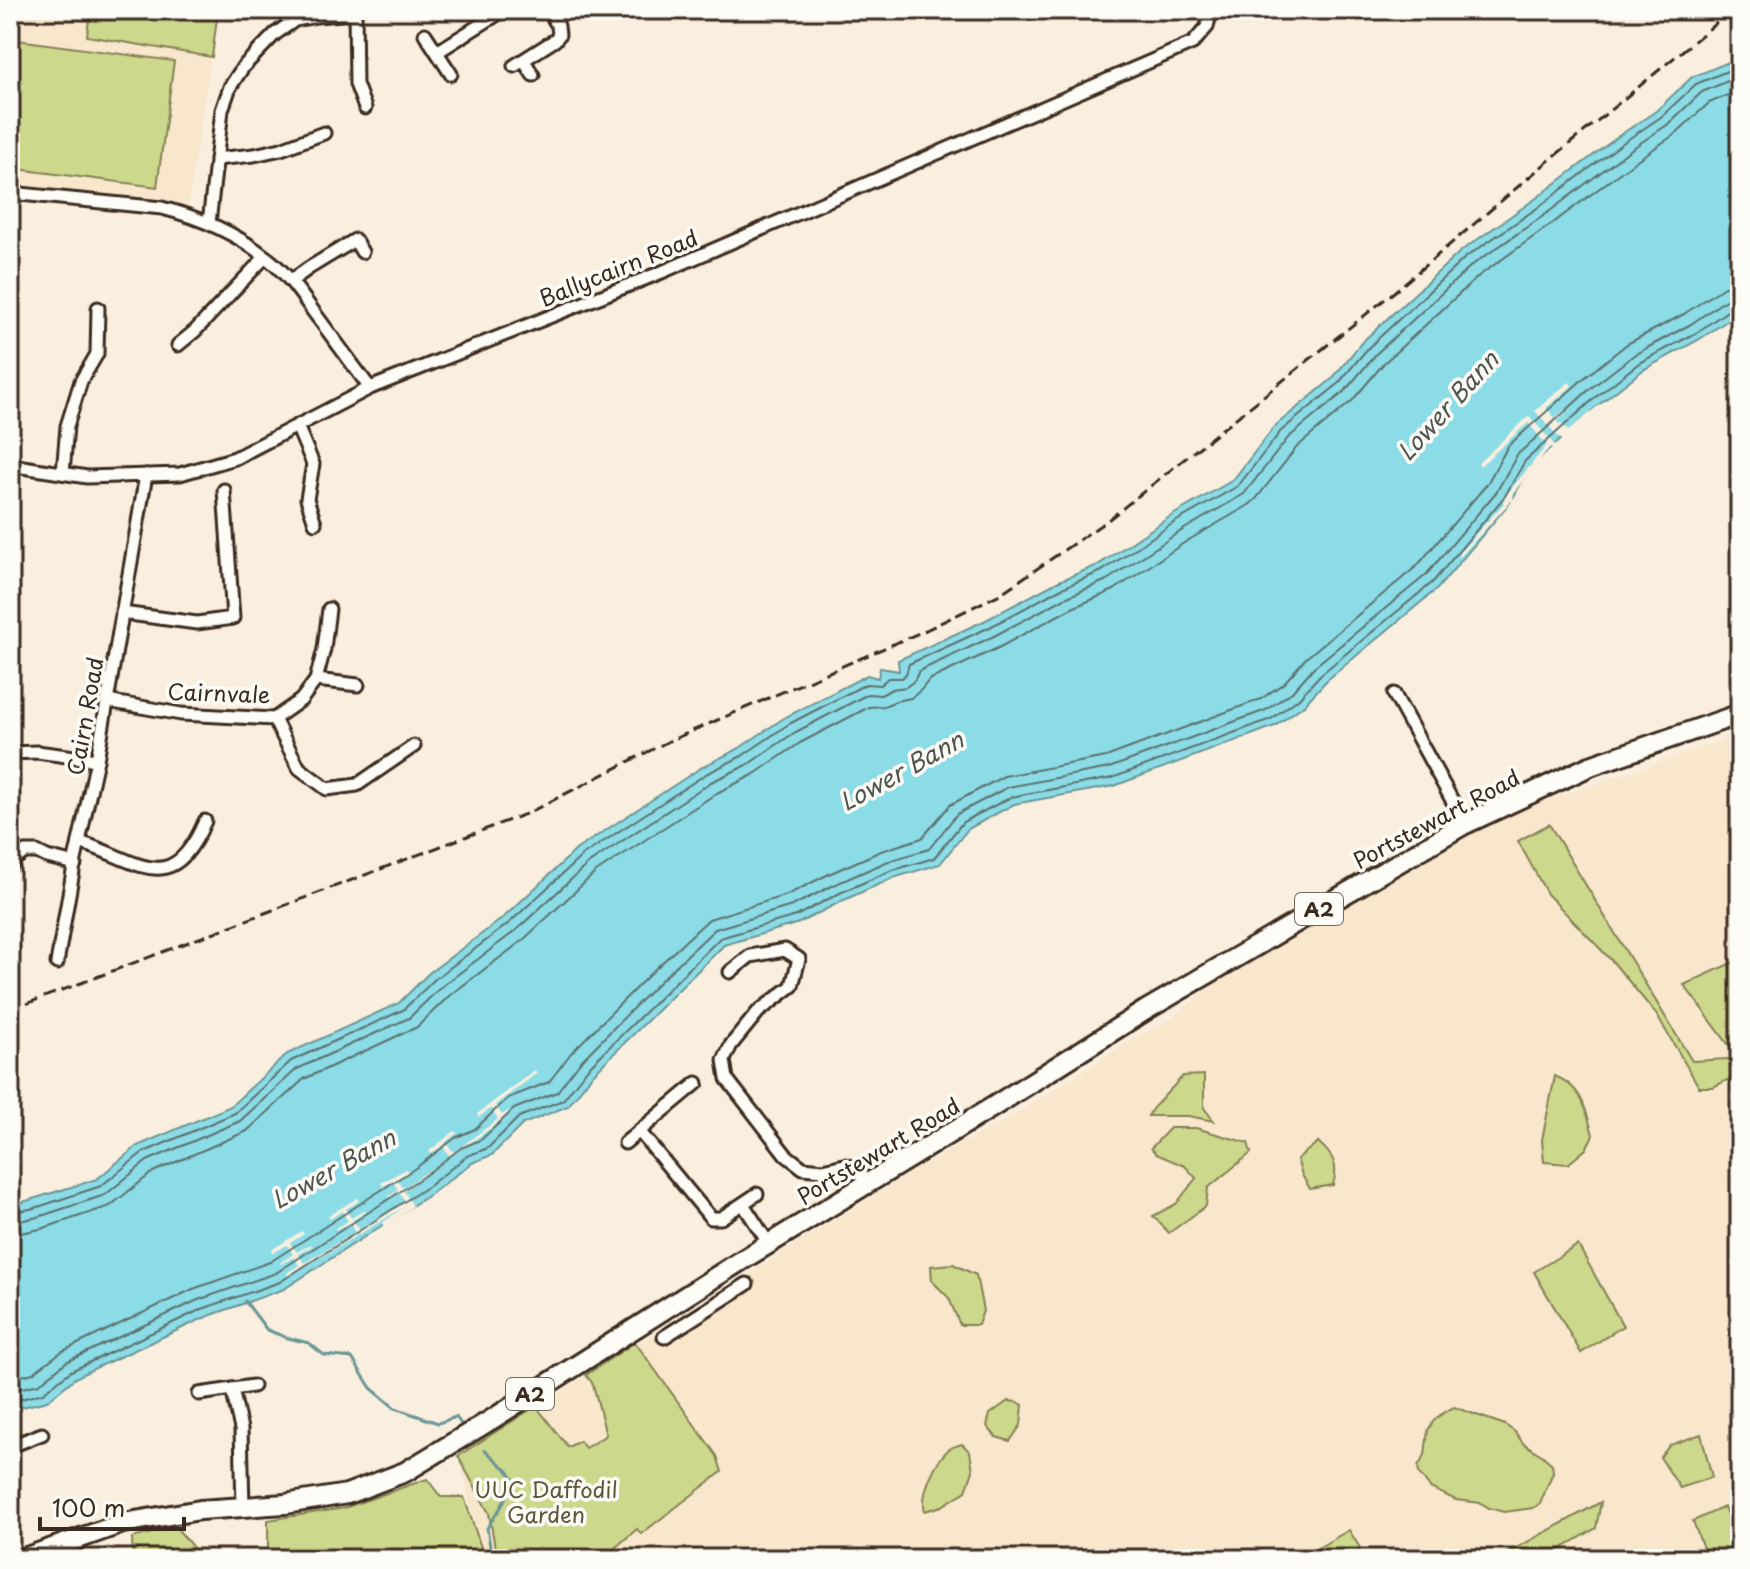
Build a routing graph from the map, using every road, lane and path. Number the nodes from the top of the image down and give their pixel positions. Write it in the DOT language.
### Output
graph roads {
  1 [pos="504,10"];
  2 [pos="548,10"];
  3 [pos="1211,10"];
  4 [pos="355,12"];
  5 [pos="425,34"];
  6 [pos="437,52"];
  7 [pos="451,74"];
  8 [pos="533,75"];
  9 [pos="365,108"];
  10 [pos="324,133"];
  11 [pos="216,159"];
  12 [pos="10,193"];
  13 [pos="209,223"];
  14 [pos="362,252"];
  15 [pos="265,257"];
  16 [pos="291,281"];
  17 [pos="98,308"];
  18 [pos="178,345"];
  19 [pos="370,388"];
  20 [pos="297,426"];
  21 [pos="10,465"];
  22 [pos="63,473"];
  23 [pos="146,475"];
  24 [pos="224,490"];
  25 [pos="315,523"];
  26 [pos="329,609"];
  27 [pos="122,613"];
  28 [pos="316,680"];
  29 [pos="358,685"];
  30 [pos="1394,694"];
  31 [pos="107,701"];
  32 [pos="1740,714"];
  33 [pos="274,719"];
  34 [pos="414,746"];
  35 [pos="10,753"];
  36 [pos="97,760"];
  37 [pos="205,821"];
  38 [pos="1465,824"];
  39 [pos="79,842"];
  40 [pos="75,864"];
  41 [pos="10,866"];
  42 [pos="57,963"];
  43 [pos="730,972"];
  44 [pos="697,1083"];
  45 [pos="639,1131"];
  46 [pos="625,1143"];
  47 [pos="868,1184"];
  48 [pos="757,1194"];
  49 [pos="743,1204"];
  50 [pos="769,1244"];
  51 [pos="747,1284"];
  52 [pos="664,1337"];
  53 [pos="253,1386"];
  54 [pos="232,1389"];
  55 [pos="199,1394"];
  56 [pos="42,1434"];
  57 [pos="10,1444"];
  58 [pos="243,1507"];
  59 [pos="55,1553"];
  60 [pos="21,1559"];
  1 -- 6 [label="street"];
  2 -- 8 [label="street"];
  3 -- 19 [label="street, Ballycairn Road"];
  4 -- 9 [label="street"];
  4 -- 11 [label="street"];
  5 -- 6 [label="street"];
  6 -- 7 [label="street"];
  10 -- 11 [label="street"];
  11 -- 13 [label="street"];
  12 -- 13 [label="street"];
  13 -- 15 [label="street"];
  14 -- 16 [label="street"];
  15 -- 16 [label="street"];
  15 -- 18 [label="street"];
  16 -- 19 [label="street"];
  17 -- 22 [label="street"];
  19 -- 20 [label="street, Ballycairn Road"];
  20 -- 23 [label="street, Ballycairn Road"];
  20 -- 25 [label="street"];
  21 -- 22 [label="street, Ballycairn Road"];
  22 -- 23 [label="street, Ballycairn Road"];
  23 -- 27 [label="street, Cairn Road"];
  24 -- 27 [label="street"];
  26 -- 28 [label="street"];
  27 -- 31 [label="street, Cairn Road"];
  28 -- 29 [label="street"];
  28 -- 33 [label="street, Cairnvale"];
  30 -- 38 [label="street"];
  31 -- 33 [label="street, Cairnvale"];
  31 -- 36 [label="street, Cairn Road"];
  32 -- 38 [label="main road, Portstewart Road / A2"];
  33 -- 34 [label="street"];
  35 -- 36 [label="street"];
  36 -- 39 [label="street, Cairn Road"];
  37 -- 39 [label="street"];
  38 -- 47 [label="main road, Portstewart Road / A2"];
  39 -- 40 [label="street, Cairn Road"];
  40 -- 41 [label="street"];
  40 -- 42 [label="street, Cairn Road"];
  43 -- 47 [label="street"];
  44 -- 45 [label="street"];
  45 -- 46 [label="street"];
  45 -- 49 [label="street"];
  47 -- 50 [label="main road, Portstewart Road / A2"];
  48 -- 49 [label="street"];
  49 -- 50 [label="street"];
  50 -- 58 [label="main road, Portstewart Road / A2"];
  51 -- 52 [label="street"];
  53 -- 54 [label="street"];
  54 -- 55 [label="street"];
  54 -- 58 [label="street"];
  56 -- 57 [label="street"];
  58 -- 59 [label="main road, Portstewart Road / A2"];
  59 -- 60 [label="main road, Portstewart Road / A2"];
}
